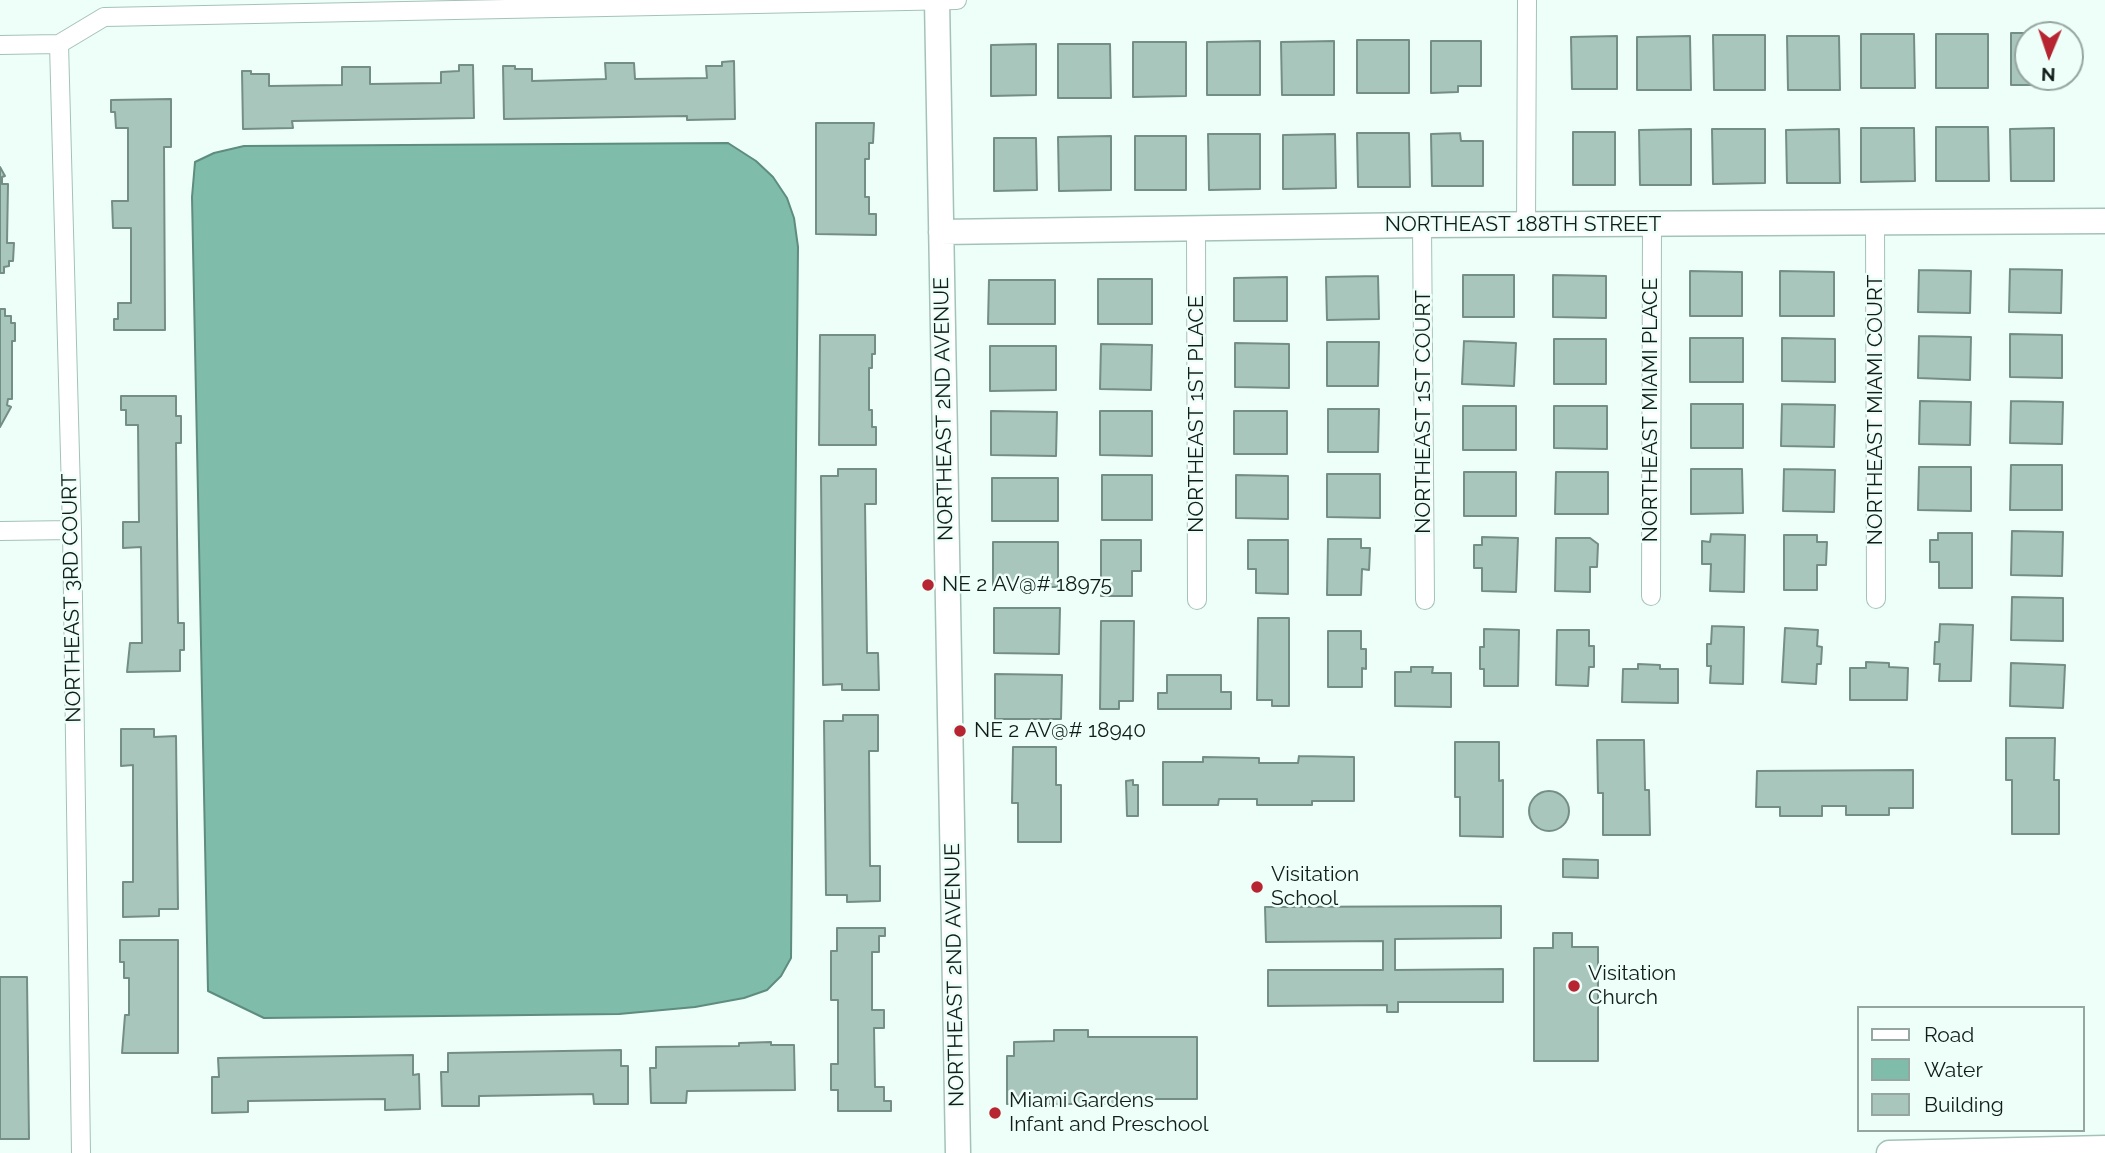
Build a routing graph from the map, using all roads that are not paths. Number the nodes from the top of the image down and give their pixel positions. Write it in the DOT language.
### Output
graph roads {
  1 [pos="937,0"];
  2 [pos="957,0"];
  3 [pos="1527,0"];
  4 [pos="59,44"];
  5 [pos="0,45"];
  6 [pos="1875,221"];
  7 [pos="2105,221"];
  8 [pos="1651,224"];
  9 [pos="1422,225"];
  10 [pos="1526,225"];
  11 [pos="1196,228"];
  12 [pos="941,232"];
  13 [pos="72,530"];
  14 [pos="0,531"];
  15 [pos="1651,596"];
  16 [pos="1876,599"];
  17 [pos="1197,600"];
  18 [pos="1426,600"];
  19 [pos="2105,1148"];
  20 [pos="81,1153"];
  21 [pos="958,1153"];
  22 [pos="1889,1153"];
  1 -- 2 [label="street"];
  1 -- 4 [label="street"];
  1 -- 12 [label="street, NORTHEAST 2ND AVENUE"];
  3 -- 10 [label="street"];
  4 -- 5 [label="street"];
  4 -- 13 [label="street, NORTHEAST 3RD COURT"];
  6 -- 7 [label="street, NORTHEAST 188TH STREET"];
  6 -- 8 [label="street, NORTHEAST 188TH STREET"];
  6 -- 16 [label="street, NORTHEAST MIAMI COURT"];
  8 -- 10 [label="street, NORTHEAST 188TH STREET"];
  8 -- 15 [label="street, NORTHEAST MIAMI PLACE"];
  9 -- 10 [label="street, NORTHEAST 188TH STREET"];
  9 -- 11 [label="street, NORTHEAST 188TH STREET"];
  9 -- 18 [label="street, NORTHEAST 1ST COURT"];
  11 -- 12 [label="street, NORTHEAST 188TH STREET"];
  11 -- 17 [label="street, NORTHEAST 1ST PLACE"];
  12 -- 21 [label="street, NORTHEAST 2ND AVENUE"];
  13 -- 14 [label="street"];
  13 -- 20 [label="street, NORTHEAST 3RD COURT"];
  19 -- 22 [label="street"];
}
